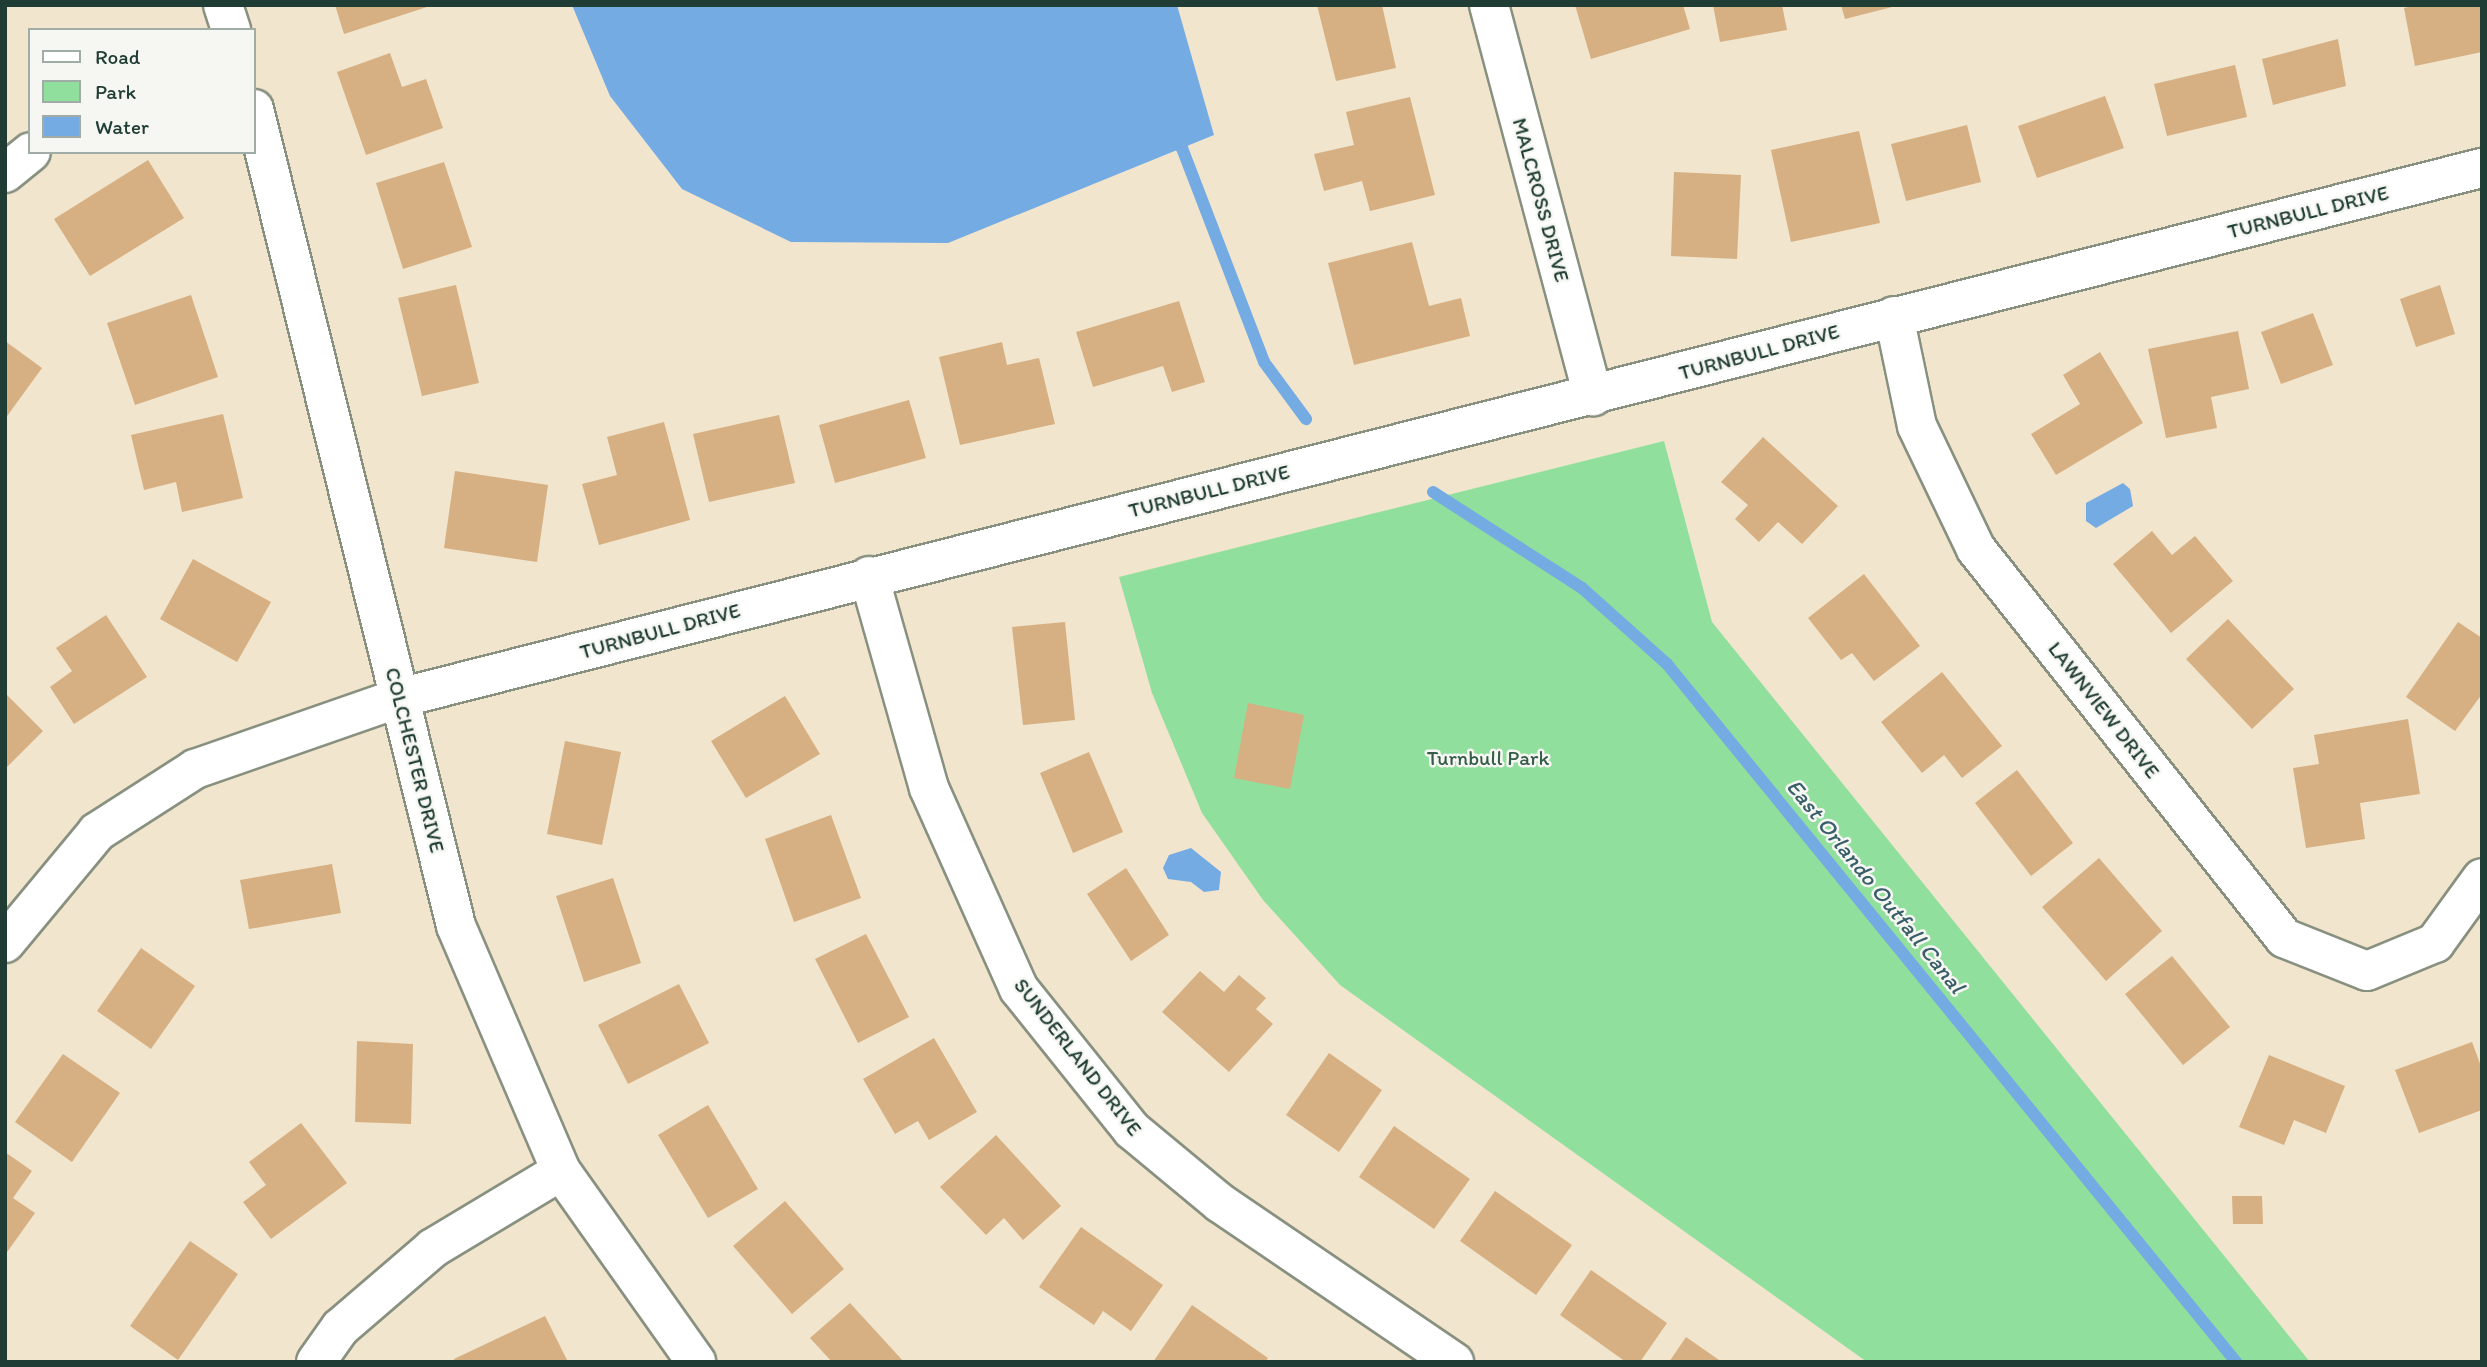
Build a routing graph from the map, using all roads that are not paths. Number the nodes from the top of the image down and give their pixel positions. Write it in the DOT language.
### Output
graph roads {
  1 [pos="223,5"];
  2 [pos="1489,5"];
  3 [pos="231,28"];
  4 [pos="256,116"];
  5 [pos="29,154"];
  6 [pos="2482,168"];
  7 [pos="5,173"];
  8 [pos="1894,316"];
  9 [pos="1593,396"];
  10 [pos="870,576"];
  11 [pos="399,698"];
  12 [pos="2482,877"];
  13 [pos="5,943"];
  14 [pos="561,1171"];
  15 [pos="316,1362"];
  16 [pos="696,1362"];
  17 [pos="1454,1362"];
  1 -- 3 [label="street"];
  2 -- 9 [label="street, MALCROSS DRIVE"];
  4 -- 11 [label="street, COLCHESTER DRIVE"];
  5 -- 7 [label="street"];
  6 -- 8 [label="street, TURNBULL DRIVE"];
  8 -- 9 [label="street, TURNBULL DRIVE"];
  8 -- 12 [label="street, LAWNVIEW DRIVE"];
  9 -- 10 [label="street, TURNBULL DRIVE"];
  10 -- 11 [label="street, TURNBULL DRIVE"];
  10 -- 17 [label="street, SUNDERLAND DRIVE"];
  11 -- 13 [label="street, TURNBULL DRIVE"];
  11 -- 14 [label="street, COLCHESTER DRIVE"];
  14 -- 15 [label="street"];
  14 -- 16 [label="street, COLCHESTER DRIVE"];
}
